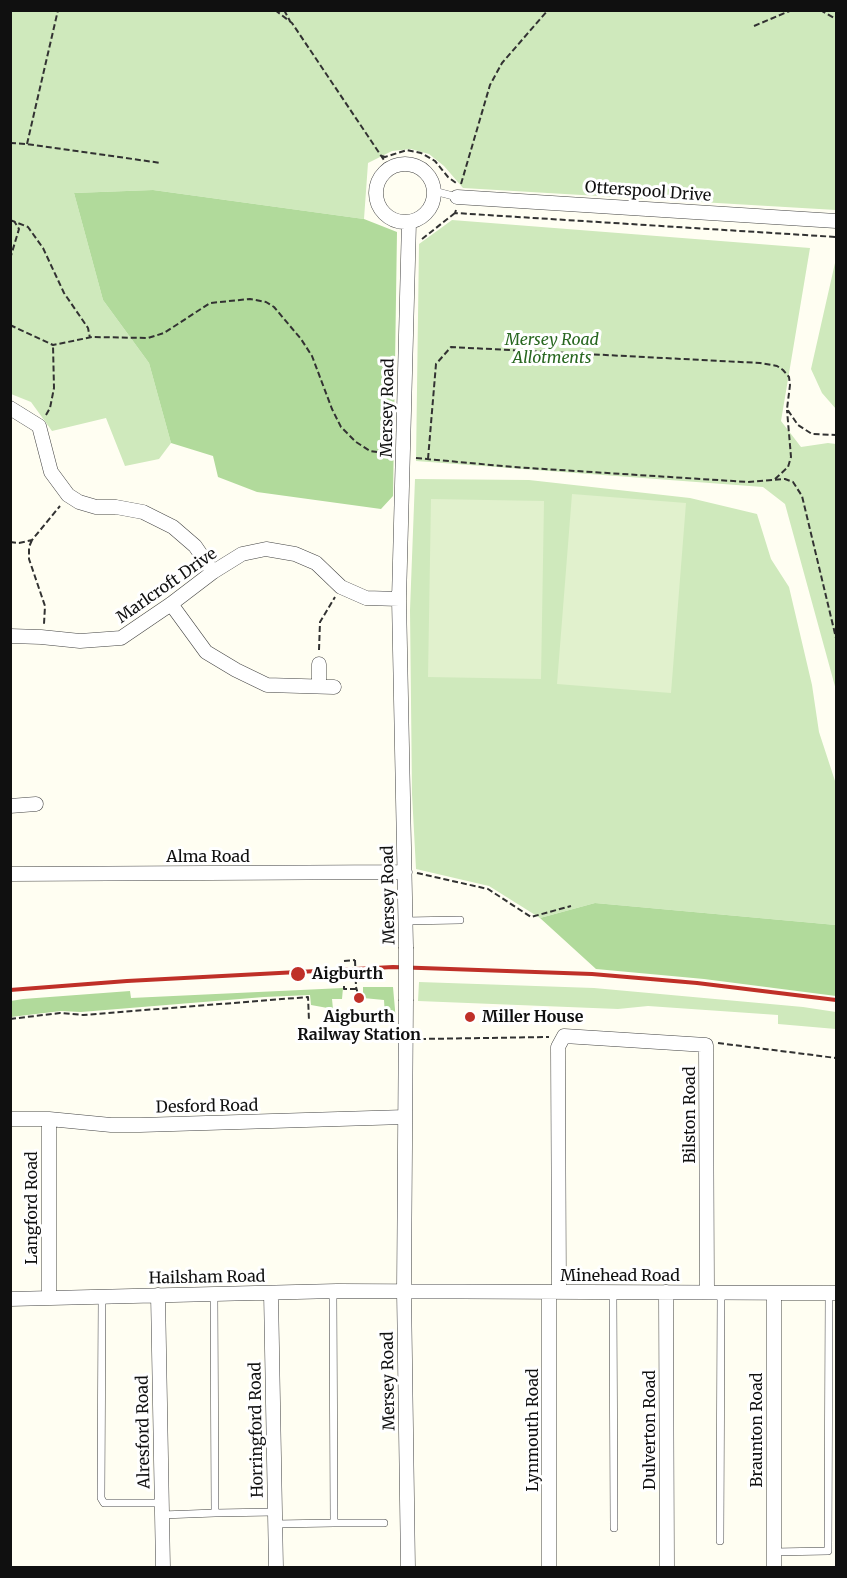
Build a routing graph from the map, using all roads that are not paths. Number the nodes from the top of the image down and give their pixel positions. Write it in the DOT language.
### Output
graph roads {
  1 [pos="434,191"];
  2 [pos="459,191"];
  3 [pos="837,221"];
  4 [pos="409,222"];
  5 [pos="10,408"];
  6 [pos="213,572"];
  7 [pos="399,599"];
  8 [pos="171,604"];
  9 [pos="10,636"];
  10 [pos="319,664"];
  11 [pos="36,804"];
  12 [pos="10,806"];
  13 [pos="405,872"];
  14 [pos="12,878"];
  15 [pos="460,920"];
  16 [pos="405,921"];
  17 [pos="564,1036"];
  18 [pos="405,1117"];
  19 [pos="10,1119"];
  20 [pos="49,1119"];
  21 [pos="333,1291"];
  22 [pos="404,1291"];
  23 [pos="554,1292"];
  24 [pos="613,1292"];
  25 [pos="666,1292"];
  26 [pos="714,1292"];
  27 [pos="272,1293"];
  28 [pos="774,1293"];
  29 [pos="833,1293"];
  30 [pos="214,1294"];
  31 [pos="158,1295"];
  32 [pos="49,1297"];
  33 [pos="102,1297"];
  34 [pos="10,1299"];
  35 [pos="162,1509"];
  36 [pos="215,1513"];
  37 [pos="274,1518"];
  38 [pos="334,1523"];
  39 [pos="384,1523"];
  40 [pos="614,1528"];
  41 [pos="720,1541"];
  42 [pos="774,1552"];
  43 [pos="163,1568"];
  44 [pos="276,1568"];
  45 [pos="408,1568"];
  46 [pos="549,1568"];
  47 [pos="666,1568"];
  48 [pos="774,1568"];
  1 -- 2 [label="lane"];
  1 -- 4 [label="street"];
  1 -- 4 [label="street"];
  2 -- 3 [label="street, Otterspool Drive"];
  4 -- 7 [label="street, Mersey Road"];
  5 -- 6 [label="street"];
  6 -- 7 [label="street, Marlcroft Drive"];
  6 -- 8 [label="street, Marlcroft Drive"];
  7 -- 13 [label="street, Mersey Road"];
  8 -- 9 [label="street, Marlcroft Drive"];
  8 -- 10 [label="street"];
  11 -- 12 [label="street"];
  13 -- 14 [label="street, Alma Road"];
  13 -- 16 [label="street, Mersey Road"];
  15 -- 16 [label="lane"];
  16 -- 18 [label="street, Mersey Road, bridge"];
  17 -- 23 [label="street, Lynmouth Road"];
  17 -- 26 [label="street, Bilston Road"];
  18 -- 20 [label="street, Desford Road"];
  18 -- 22 [label="street, Mersey Road"];
  19 -- 20 [label="street, Desford Road"];
  20 -- 32 [label="street, Langford Road"];
  21 -- 22 [label="street, Hailsham Road"];
  21 -- 27 [label="street, Hailsham Road"];
  21 -- 38 [label="lane"];
  22 -- 23 [label="street, Minehead Road"];
  22 -- 45 [label="street, Mersey Road"];
  23 -- 24 [label="street, Minehead Road"];
  23 -- 46 [label="street, Lynmouth Road"];
  24 -- 25 [label="street, Minehead Road"];
  24 -- 40 [label="lane"];
  25 -- 26 [label="street, Minehead Road"];
  25 -- 47 [label="street, Dulverton Road"];
  26 -- 28 [label="street, Minehead Road"];
  26 -- 41 [label="lane"];
  27 -- 30 [label="street, Hailsham Road"];
  27 -- 37 [label="street, Horringford Road"];
  28 -- 29 [label="street, Minehead Road"];
  28 -- 42 [label="street, Braunton Road"];
  29 -- 42 [label="lane"];
  30 -- 31 [label="street, Hailsham Road"];
  30 -- 36 [label="lane"];
  31 -- 33 [label="street, Hailsham Road"];
  31 -- 35 [label="street, Alresford Road"];
  32 -- 33 [label="street, Hailsham Road"];
  32 -- 34 [label="street, Hailsham Road"];
  33 -- 35 [label="lane"];
  35 -- 36 [label="lane"];
  35 -- 43 [label="street, Alresford Road"];
  36 -- 37 [label="lane"];
  37 -- 38 [label="lane"];
  37 -- 44 [label="street, Horringford Road"];
  38 -- 39 [label="lane"];
  42 -- 48 [label="street, Braunton Road"];
}
